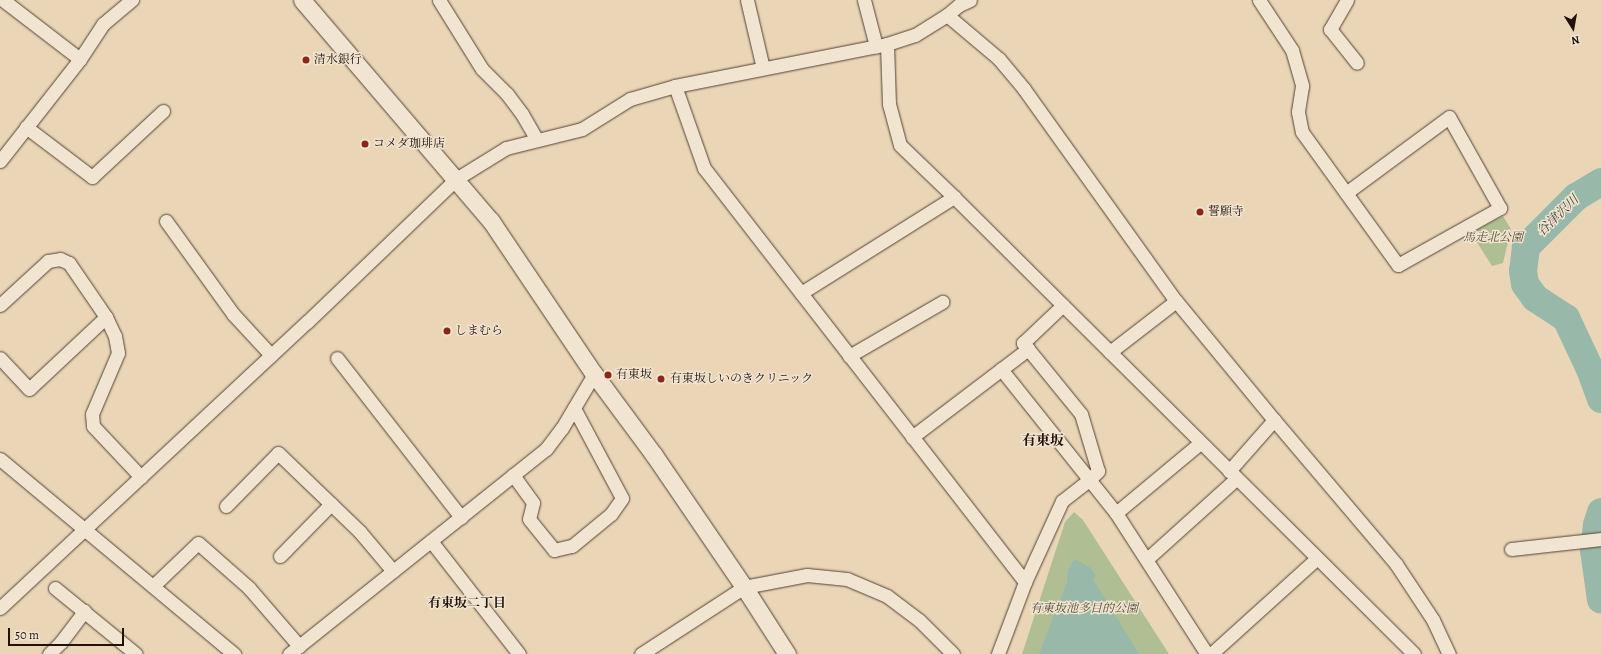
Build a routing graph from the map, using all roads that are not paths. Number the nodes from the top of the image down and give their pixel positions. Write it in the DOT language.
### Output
graph roads {
  1 [pos="132,0"];
  2 [pos="302,0"];
  3 [pos="439,0"];
  4 [pos="747,0"];
  5 [pos="864,0"];
  6 [pos="1259,0"];
  7 [pos="1347,0"];
  8 [pos="962,2"];
  9 [pos="3,4"];
  10 [pos="947,15"];
  11 [pos="882,45"];
  12 [pos="80,59"];
  13 [pos="1357,63"];
  14 [pos="763,68"];
  15 [pos="675,86"];
  16 [pos="163,111"];
  17 [pos="26,127"];
  18 [pos="537,140"];
  19 [pos="0,161"];
  20 [pos="456,179"];
  21 [pos="1346,193"];
  22 [pos="954,197"];
  23 [pos="166,221"];
  24 [pos="801,293"];
  25 [pos="1176,301"];
  26 [pos="942,302"];
  27 [pos="0,305"];
  28 [pos="1063,305"];
  29 [pos="106,317"];
  30 [pos="1028,349"];
  31 [pos="1110,352"];
  32 [pos="271,355"];
  33 [pos="850,356"];
  34 [pos="0,358"];
  35 [pos="337,358"];
  36 [pos="1001,370"];
  37 [pos="594,374"];
  38 [pos="574,408"];
  39 [pos="1274,420"];
  40 [pos="912,437"];
  41 [pos="1200,443"];
  42 [pos="0,459"];
  43 [pos="513,475"];
  44 [pos="1232,475"];
  45 [pos="141,477"];
  46 [pos="1089,480"];
  47 [pos="331,504"];
  48 [pos="226,506"];
  49 [pos="1116,513"];
  50 [pos="461,517"];
  51 [pos="84,529"];
  52 [pos="1601,539"];
  53 [pos="431,541"];
  54 [pos="1511,549"];
  55 [pos="280,556"];
  56 [pos="1147,559"];
  57 [pos="1316,559"];
  58 [pos="393,571"];
  59 [pos="1025,582"];
  60 [pos="153,586"];
  61 [pos="744,587"];
  62 [pos="55,588"];
  63 [pos="0,608"];
  64 [pos="84,611"];
  65 [pos="294,650"];
  66 [pos="49,654"];
  67 [pos="136,654"];
  68 [pos="234,654"];
  69 [pos="519,654"];
  70 [pos="641,654"];
  71 [pos="787,654"];
  72 [pos="953,654"];
  73 [pos="998,654"];
  74 [pos="1207,654"];
  75 [pos="1211,654"];
  76 [pos="1414,654"];
  77 [pos="1449,654"];
  1 -- 12 [label="street"];
  2 -- 20 [label="street"];
  3 -- 18 [label="street"];
  4 -- 14 [label="street"];
  5 -- 11 [label="street"];
  6 -- 21 [label="street"];
  7 -- 13 [label="street"];
  8 -- 10 [label="street"];
  9 -- 12 [label="street"];
  10 -- 11 [label="street"];
  10 -- 25 [label="street"];
  11 -- 14 [label="street"];
  11 -- 22 [label="street"];
  12 -- 17 [label="street"];
  14 -- 15 [label="street"];
  15 -- 18 [label="street"];
  15 -- 24 [label="street"];
  16 -- 17 [label="street"];
  17 -- 19 [label="street"];
  18 -- 20 [label="street"];
  20 -- 32 [label="street"];
  20 -- 37 [label="street"];
  21 -- 21 [label="street"];
  22 -- 24 [label="street"];
  22 -- 28 [label="street"];
  23 -- 32 [label="street"];
  24 -- 33 [label="street"];
  25 -- 31 [label="street"];
  25 -- 39 [label="street"];
  26 -- 33 [label="street"];
  27 -- 29 [label="street"];
  28 -- 30 [label="street"];
  28 -- 31 [label="street"];
  29 -- 34 [label="street"];
  29 -- 45 [label="street"];
  30 -- 36 [label="street"];
  30 -- 46 [label="street"];
  31 -- 41 [label="street"];
  32 -- 45 [label="street"];
  33 -- 40 [label="street"];
  35 -- 50 [label="street"];
  36 -- 40 [label="street"];
  36 -- 46 [label="street"];
  37 -- 38 [label="street"];
  37 -- 61 [label="street"];
  38 -- 43 [label="street"];
  38 -- 43 [label="street"];
  39 -- 44 [label="street"];
  39 -- 77 [label="street"];
  40 -- 59 [label="street"];
  41 -- 44 [label="street"];
  41 -- 49 [label="street"];
  42 -- 51 [label="street"];
  43 -- 50 [label="street"];
  44 -- 56 [label="street"];
  44 -- 57 [label="street"];
  45 -- 51 [label="street"];
  46 -- 49 [label="street"];
  46 -- 59 [label="street"];
  47 -- 48 [label="street"];
  47 -- 55 [label="street"];
  47 -- 58 [label="street"];
  49 -- 56 [label="street"];
  50 -- 53 [label="street"];
  51 -- 60 [label="street"];
  51 -- 63 [label="street"];
  52 -- 54 [label="street"];
  53 -- 58 [label="street"];
  53 -- 69 [label="street"];
  56 -- 74 [label="street"];
  57 -- 75 [label="street"];
  57 -- 76 [label="street"];
  58 -- 65 [label="street"];
  59 -- 73 [label="street"];
  60 -- 65 [label="street"];
  60 -- 68 [label="street"];
  61 -- 70 [label="street"];
  61 -- 71 [label="street"];
  61 -- 72 [label="street"];
  62 -- 64 [label="street"];
  64 -- 66 [label="street"];
  64 -- 67 [label="street"];
}
